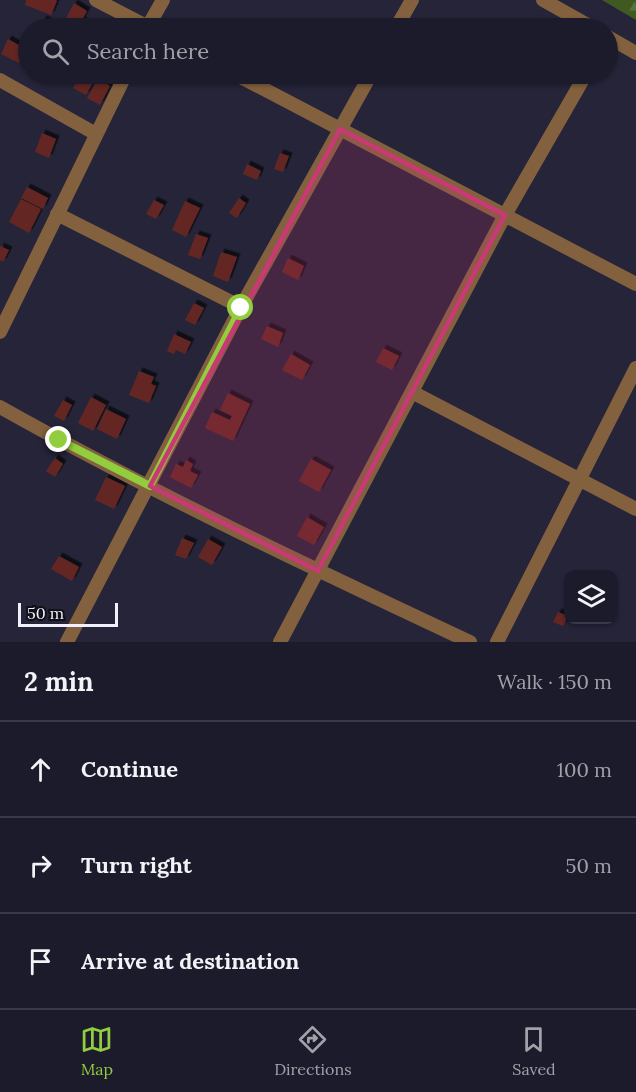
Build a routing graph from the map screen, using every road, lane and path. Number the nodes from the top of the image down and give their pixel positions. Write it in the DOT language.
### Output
graph roads {
  1 [pos="96,0"];
  2 [pos="163,0"];
  3 [pos="412,0"];
  4 [pos="543,0"];
  5 [pos="129,18"];
  6 [pos="153,18"];
  7 [pos="402,18"];
  8 [pos="575,18"];
  9 [pos="618,43"];
  10 [pos="636,53"];
  11 [pos="0,80"];
  12 [pos="121,84"];
  13 [pos="254,84"];
  14 [pos="365,84"];
  15 [pos="580,84"];
  16 [pos="340,129"];
  17 [pos="96,134"];
  18 [pos="57,214"];
  19 [pos="505,215"];
  20 [pos="636,284"];
  21 [pos="241,308"];
  22 [pos="0,332"];
  23 [pos="636,368"];
  24 [pos="412,392"];
  25 [pos="0,407"];
  26 [pos="579,479"];
  27 [pos="150,486"];
  28 [pos="636,509"];
  29 [pos="318,571"];
  30 [pos="67,642"];
  31 [pos="280,642"];
  32 [pos="470,642"];
  33 [pos="497,642"];
  1 -- 5 [label="street"];
  2 -- 6 [label="street"];
  3 -- 7 [label="street"];
  4 -- 8 [label="street"];
  9 -- 10 [label="street"];
  11 -- 17 [label="street"];
  12 -- 17 [label="street"];
  13 -- 16 [label="street"];
  14 -- 16 [label="street"];
  15 -- 19 [label="street"];
  16 -- 19 [label="street"];
  16 -- 21 [label="street"];
  17 -- 18 [label="street"];
  18 -- 21 [label="street"];
  18 -- 22 [label="street"];
  19 -- 20 [label="street"];
  19 -- 24 [label="street"];
  21 -- 27 [label="street"];
  23 -- 26 [label="street"];
  24 -- 26 [label="street"];
  24 -- 29 [label="street"];
  25 -- 27 [label="street"];
  26 -- 28 [label="street"];
  26 -- 33 [label="street"];
  27 -- 29 [label="street"];
  27 -- 30 [label="street"];
  29 -- 31 [label="street"];
  29 -- 32 [label="street"];
}
